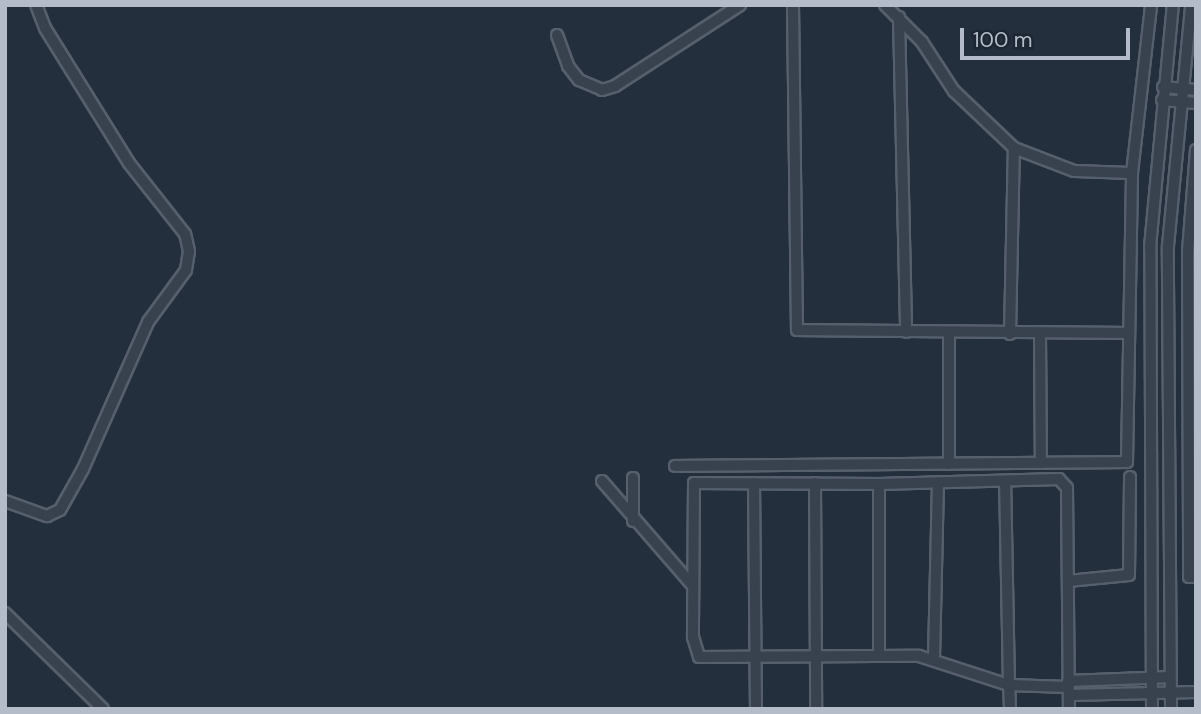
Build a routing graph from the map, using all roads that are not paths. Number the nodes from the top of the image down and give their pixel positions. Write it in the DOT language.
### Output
graph roads {
  1 [pos="36,5"];
  2 [pos="740,5"];
  3 [pos="793,5"];
  4 [pos="885,5"];
  5 [pos="1151,5"];
  6 [pos="1173,5"];
  7 [pos="1191,5"];
  8 [pos="900,17"];
  9 [pos="557,35"];
  10 [pos="1163,87"];
  11 [pos="1183,89"];
  12 [pos="1196,90"];
  13 [pos="1162,100"];
  14 [pos="1181,102"];
  15 [pos="1196,103"];
  16 [pos="1014,148"];
  17 [pos="1196,150"];
  18 [pos="1132,173"];
  19 [pos="1168,246"];
  20 [pos="1150,247"];
  21 [pos="1192,252"];
  22 [pos="905,332"];
  23 [pos="949,333"];
  24 [pos="1127,333"];
  25 [pos="1010,334"];
  26 [pos="1040,334"];
  27 [pos="1149,444"];
  28 [pos="1167,444"];
  29 [pos="1041,463"];
  30 [pos="949,464"];
  31 [pos="676,466"];
  32 [pos="1130,477"];
  33 [pos="633,478"];
  34 [pos="602,481"];
  35 [pos="1005,482"];
  36 [pos="754,483"];
  37 [pos="815,483"];
  38 [pos="938,483"];
  39 [pos="879,484"];
  40 [pos="5,501"];
  41 [pos="633,521"];
  42 [pos="1149,575"];
  43 [pos="1168,577"];
  44 [pos="1196,577"];
  45 [pos="1068,581"];
  46 [pos="693,586"];
  47 [pos="5,613"];
  48 [pos="879,655"];
  49 [pos="755,656"];
  50 [pos="816,656"];
  51 [pos="934,658"];
  52 [pos="1152,677"];
  53 [pos="1170,677"];
  54 [pos="1009,685"];
  55 [pos="1068,687"];
  56 [pos="1152,692"];
  57 [pos="1170,692"];
  58 [pos="1196,692"];
  59 [pos="103,709"];
  60 [pos="756,709"];
  61 [pos="816,709"];
  62 [pos="1010,709"];
  63 [pos="1069,709"];
  64 [pos="1152,709"];
  65 [pos="1171,709"];
  1 -- 40 [label="street"];
  2 -- 9 [label="street"];
  3 -- 22 [label="street"];
  4 -- 8 [label="street"];
  5 -- 18 [label="street"];
  6 -- 10 [label="street"];
  7 -- 11 [label="street"];
  8 -- 16 [label="street"];
  8 -- 22 [label="street"];
  10 -- 11 [label="street"];
  10 -- 13 [label="street"];
  11 -- 12 [label="street"];
  11 -- 14 [label="street"];
  13 -- 14 [label="street"];
  13 -- 20 [label="street"];
  14 -- 15 [label="street"];
  14 -- 19 [label="street"];
  16 -- 18 [label="street"];
  16 -- 25 [label="street"];
  17 -- 21 [label="street"];
  18 -- 24 [label="street"];
  19 -- 20 [label="street"];
  19 -- 28 [label="street"];
  20 -- 27 [label="street"];
  21 -- 44 [label="street"];
  22 -- 23 [label="street"];
  23 -- 25 [label="street"];
  23 -- 30 [label="street"];
  24 -- 26 [label="street"];
  24 -- 29 [label="street"];
  25 -- 26 [label="street"];
  26 -- 29 [label="street"];
  27 -- 28 [label="street"];
  27 -- 42 [label="street"];
  28 -- 43 [label="street"];
  29 -- 30 [label="street"];
  30 -- 31 [label="street"];
  32 -- 45 [label="street"];
  33 -- 41 [label="street"];
  34 -- 41 [label="street"];
  35 -- 38 [label="street"];
  35 -- 45 [label="street"];
  35 -- 54 [label="street"];
  36 -- 37 [label="street"];
  36 -- 46 [label="street"];
  36 -- 49 [label="street"];
  37 -- 39 [label="street"];
  37 -- 50 [label="street"];
  38 -- 39 [label="street"];
  38 -- 51 [label="street"];
  39 -- 48 [label="street"];
  41 -- 46 [label="street"];
  42 -- 43 [label="street"];
  42 -- 52 [label="street"];
  43 -- 53 [label="street"];
  45 -- 55 [label="street"];
  46 -- 49 [label="street"];
  47 -- 59 [label="street"];
  48 -- 50 [label="street"];
  48 -- 51 [label="street"];
  49 -- 50 [label="street"];
  49 -- 60 [label="street"];
  50 -- 61 [label="street"];
  51 -- 54 [label="street"];
  52 -- 53 [label="street"];
  52 -- 55 [label="street"];
  52 -- 56 [label="street"];
  53 -- 57 [label="street"];
  54 -- 55 [label="street"];
  54 -- 62 [label="street"];
  55 -- 56 [label="street"];
  55 -- 63 [label="street"];
  56 -- 57 [label="street"];
  56 -- 64 [label="street"];
  57 -- 58 [label="street"];
  57 -- 65 [label="street"];
}
